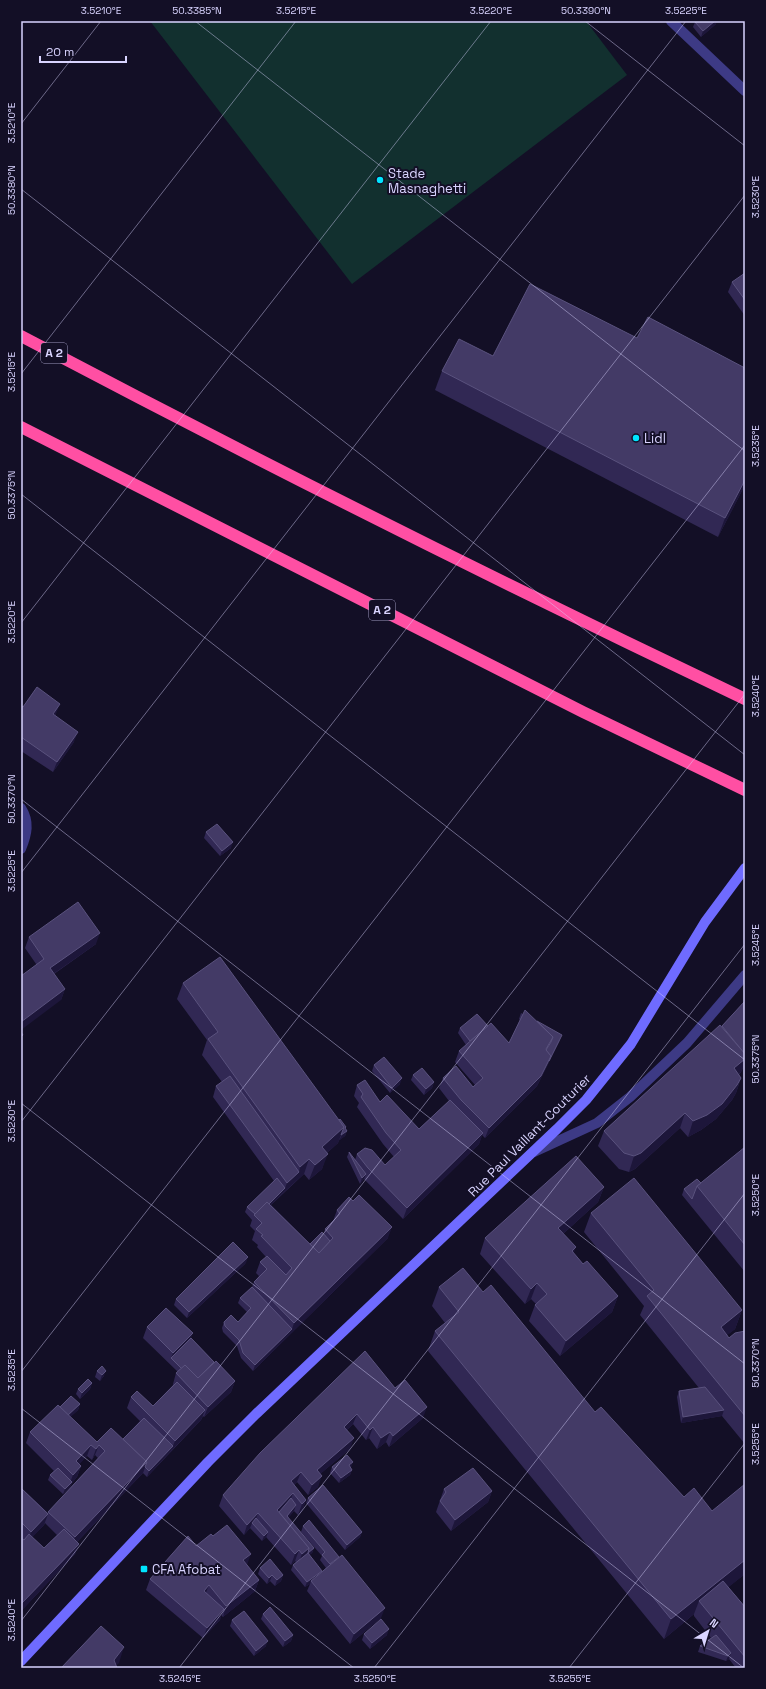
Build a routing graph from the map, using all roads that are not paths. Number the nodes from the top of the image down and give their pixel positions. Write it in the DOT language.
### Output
graph roads {
  1 [pos="671,21"];
  2 [pos="745,91"];
  3 [pos="21,329"];
  4 [pos="21,336"];
  5 [pos="87,370"];
  6 [pos="21,427"];
  7 [pos="745,699"];
  8 [pos="745,790"];
  9 [pos="21,808"];
  10 [pos="21,849"];
  11 [pos="745,868"];
  12 [pos="745,975"];
  13 [pos="531,1153"];
  14 [pos="21,1661"];
  1 -- 2 [label="street"];
  3 -- 5 [label="highway"];
  4 -- 5 [label="highway, A 2"];
  5 -- 7 [label="highway, A 2"];
  6 -- 8 [label="highway, A 2"];
  9 -- 10 [label="street"];
  11 -- 13 [label="street, Rue Paul Vaillant-Couturier"];
  12 -- 13 [label="street"];
  13 -- 14 [label="street, Rue Paul Vaillant-Couturier"];
}
